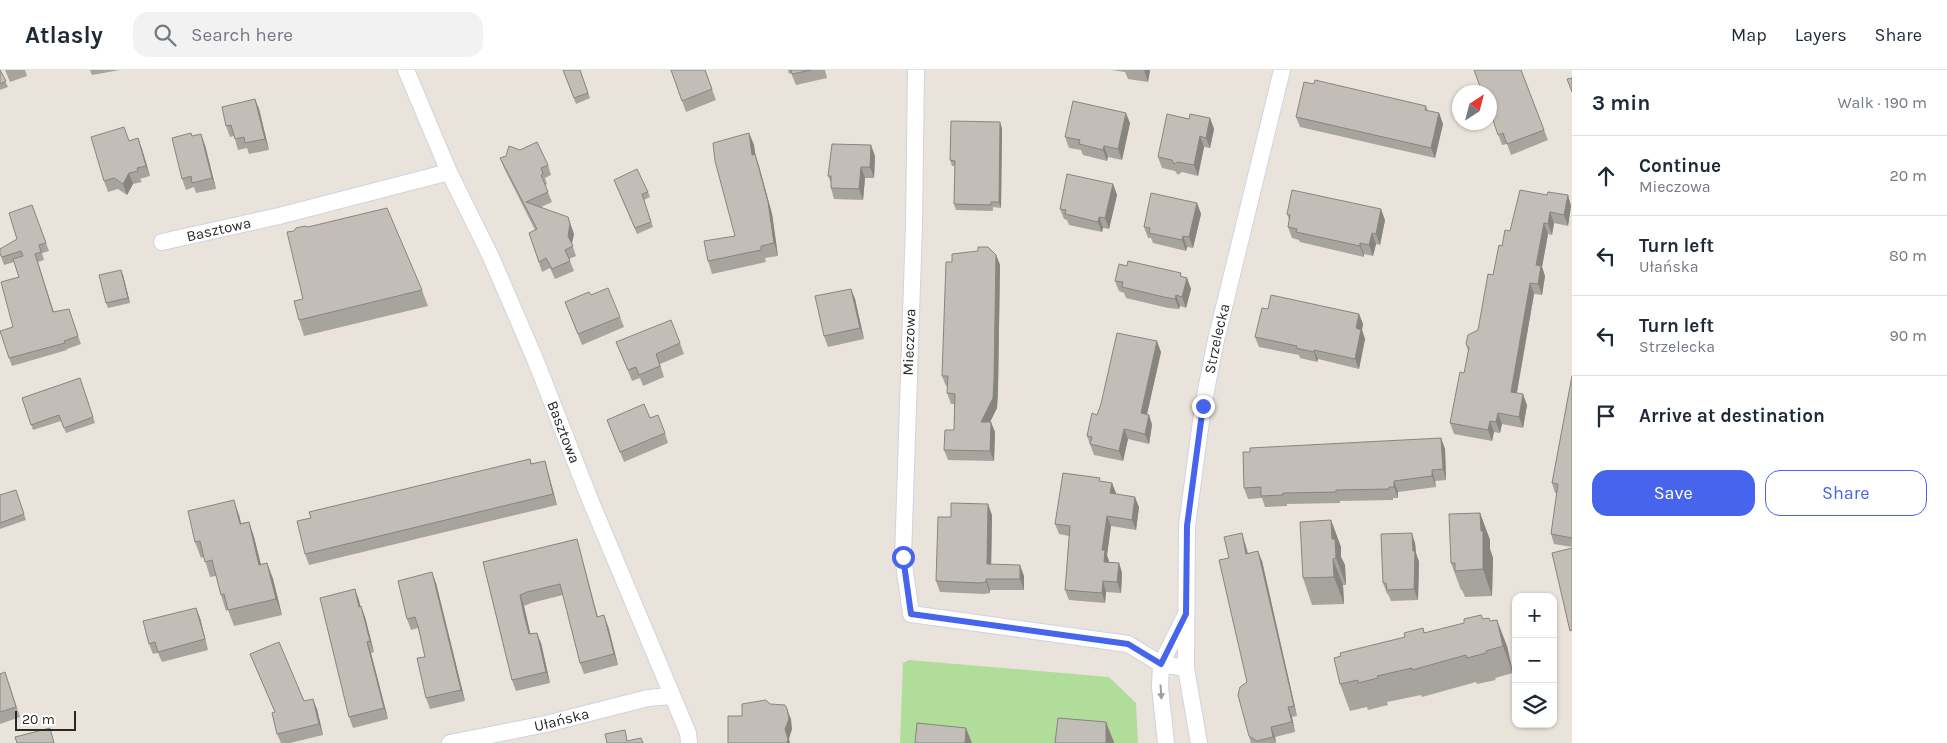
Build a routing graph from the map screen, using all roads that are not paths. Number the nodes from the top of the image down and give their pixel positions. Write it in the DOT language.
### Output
graph roads {
  1 [pos="406,70"];
  2 [pos="916,70"];
  3 [pos="1282,70"];
  4 [pos="449,172"];
  5 [pos="162,242"];
  6 [pos="1186,614"];
  7 [pos="1161,664"];
  8 [pos="1186,668"];
  9 [pos="672,696"];
  10 [pos="480,740"];
  11 [pos="450,743"];
  12 [pos="689,743"];
  13 [pos="1166,743"];
  14 [pos="1199,743"];
  1 -- 4 [label="street, Basztowa"];
  2 -- 7 [label="street, Mieczowa"];
  3 -- 6 [label="street, Strzelecka"];
  4 -- 5 [label="street, Basztowa"];
  4 -- 9 [label="street, Basztowa"];
  6 -- 7 [label="street, Strzelecka"];
  6 -- 8 [label="street, Strzelecka"];
  7 -- 8 [label="street"];
  7 -- 13 [label="street, Strzelecka, one-way"];
  8 -- 14 [label="street, Strzelecka"];
  9 -- 10 [label="street, Ułańska"];
  9 -- 12 [label="street, Basztowa"];
  10 -- 11 [label="street, Ułańska"];
}
